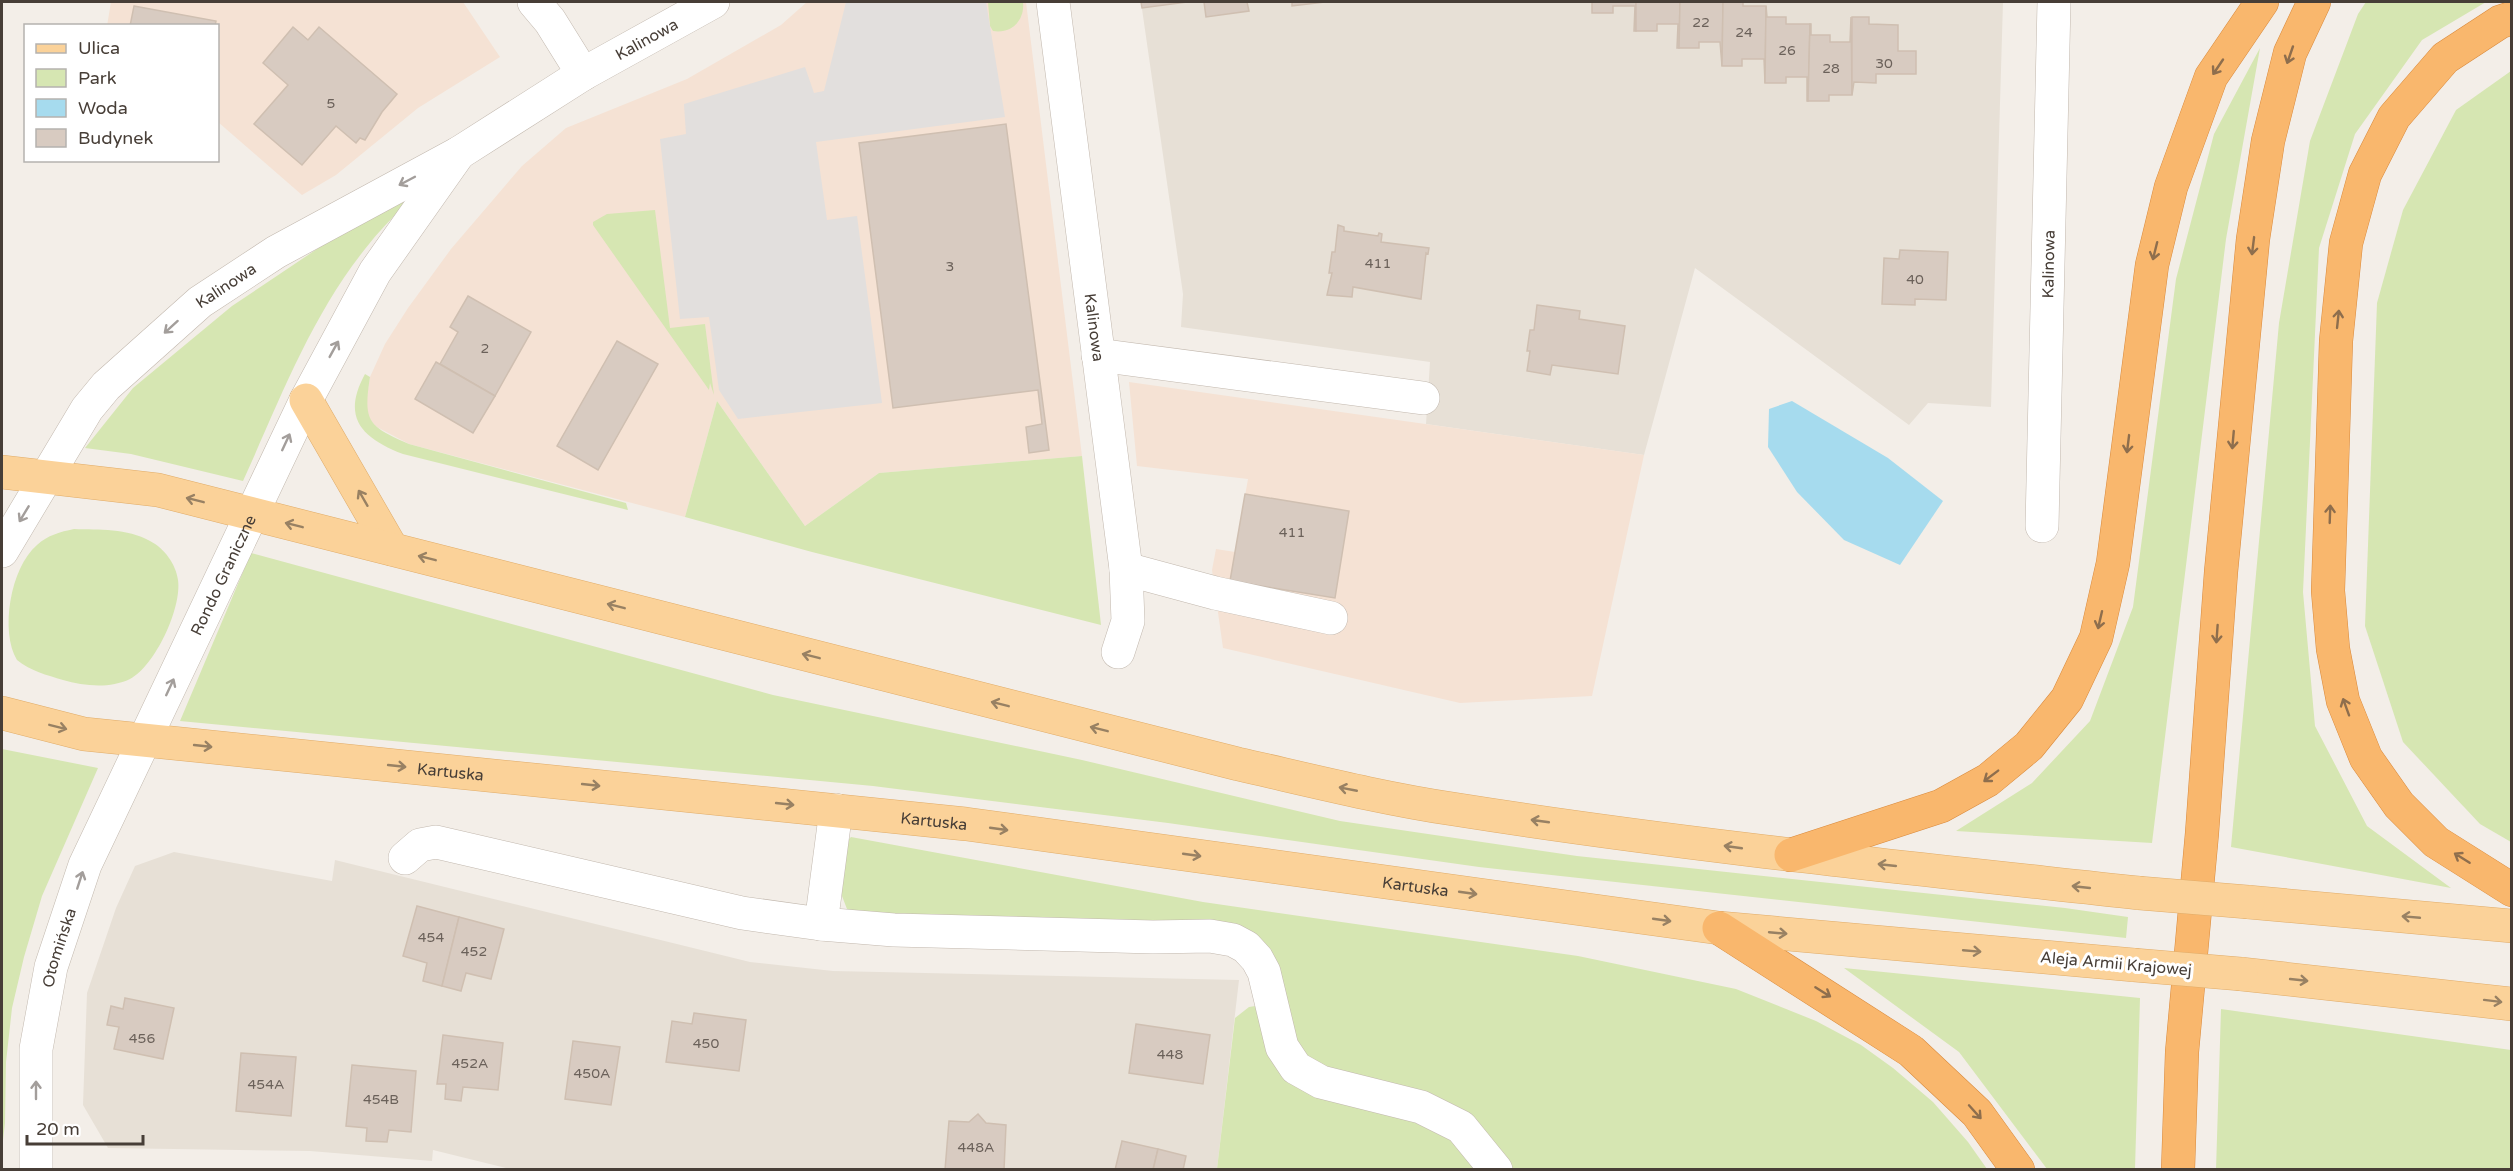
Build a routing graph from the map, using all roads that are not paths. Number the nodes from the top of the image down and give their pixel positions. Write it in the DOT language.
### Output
graph roads {
  1 [pos="534,2"];
  2 [pos="713,2"];
  3 [pos="1053,2"];
  4 [pos="2054,2"];
  5 [pos="2262,2"];
  6 [pos="2314,2"];
  7 [pos="2511,18"];
  8 [pos="583,74"];
  9 [pos="459,153"];
  10 [pos="1098,355"];
  11 [pos="1423,398"];
  12 [pos="306,400"];
  13 [pos="2,472"];
  14 [pos="46,477"];
  15 [pos="252,514"];
  16 [pos="2042,525"];
  17 [pos="392,549"];
  18 [pos="2,551"];
  19 [pos="1126,569"];
  20 [pos="1331,618"];
  21 [pos="1118,652"];
  22 [pos="2,713"];
  23 [pos="145,740"];
  24 [pos="836,810"];
  25 [pos="1791,855"];
  26 [pos="405,858"];
  27 [pos="2511,890"];
  28 [pos="821,924"];
  29 [pos="2511,926"];
  30 [pos="1719,928"];
  31 [pos="2511,1004"];
  32 [pos="36,1170"];
  33 [pos="1496,1170"];
  34 [pos="2018,1170"];
  35 [pos="2178,1170"];
  1 -- 8 [label="street"];
  2 -- 8 [label="street, Kalinowa"];
  3 -- 10 [label="street, Kalinowa"];
  4 -- 16 [label="street, Kalinowa"];
  5 -- 25 [label="highway, one-way"];
  6 -- 35 [label="highway, one-way"];
  27 -- 7 [label="highway, one-way"];
  8 -- 9 [label="street, Kalinowa"];
  12 -- 9 [label="street, Kalinowa, one-way"];
  9 -- 14 [label="street, Kalinowa, one-way"];
  10 -- 11 [label="street"];
  10 -- 19 [label="street, Kalinowa"];
  15 -- 12 [label="street, Kalinowa, one-way"];
  17 -- 12 [label="main road, one-way"];
  13 -- 14 [label="main road"];
  15 -- 14 [label="main road, Rondo Graniczne, one-way"];
  14 -- 18 [label="street, one-way"];
  17 -- 15 [label="main road, one-way"];
  23 -- 15 [label="street, Rondo Graniczne, one-way"];
  25 -- 17 [label="main road, one-way"];
  19 -- 20 [label="street"];
  19 -- 21 [label="street, Kalinowa"];
  22 -- 23 [label="main road, one-way"];
  23 -- 24 [label="main road, Kartuska, one-way"];
  32 -- 23 [label="street, Otomińska, one-way"];
  24 -- 28 [label="street"];
  24 -- 30 [label="main road, Kartuska, one-way"];
  29 -- 25 [label="main road, one-way, bridge"];
  26 -- 28 [label="street"];
  28 -- 33 [label="street"];
  30 -- 31 [label="main road, Aleja Armii Krajowej, one-way, bridge"];
  30 -- 34 [label="highway, one-way"];
}
